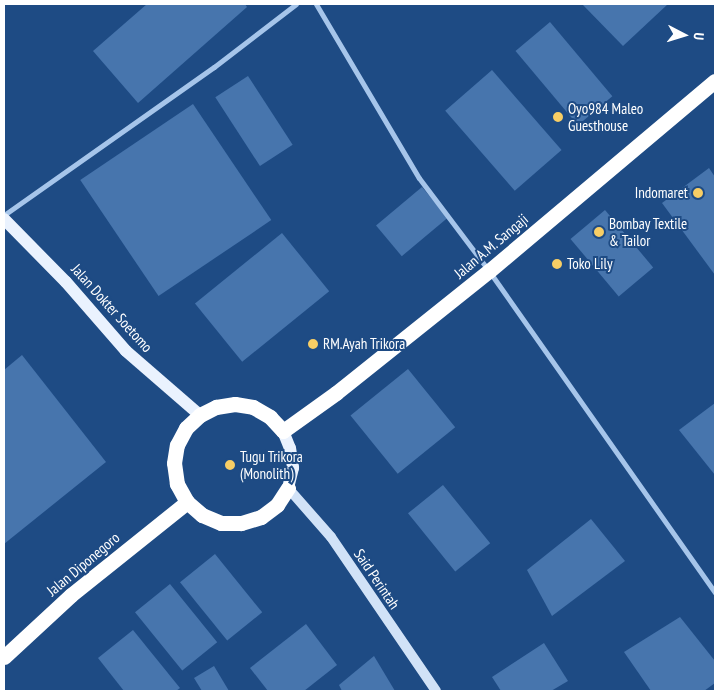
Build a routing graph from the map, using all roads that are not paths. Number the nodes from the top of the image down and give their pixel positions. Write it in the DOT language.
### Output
graph roads {
  1 [pos="296,4"];
  2 [pos="316,4"];
  3 [pos="715,81"];
  4 [pos="4,215"];
  5 [pos="4,219"];
  6 [pos="489,271"];
  7 [pos="200,415"];
  8 [pos="283,431"];
  9 [pos="288,488"];
  10 [pos="187,502"];
  11 [pos="715,592"];
  12 [pos="4,656"];
  13 [pos="436,691"];
  1 -- 4 [label="street"];
  2 -- 6 [label="street"];
  3 -- 6 [label="highway, Jalan A.M. Sangaji"];
  5 -- 7 [label="main road, Jalan Dokter Soetomo"];
  6 -- 8 [label="highway, Jalan A.M. Sangaji"];
  6 -- 11 [label="street"];
  7 -- 8 [label="highway"];
  7 -- 10 [label="highway"];
  8 -- 9 [label="main road"];
  9 -- 10 [label="highway"];
  9 -- 13 [label="main road, Said Perintah"];
  10 -- 12 [label="highway, Jalan Diponegoro"];
}
